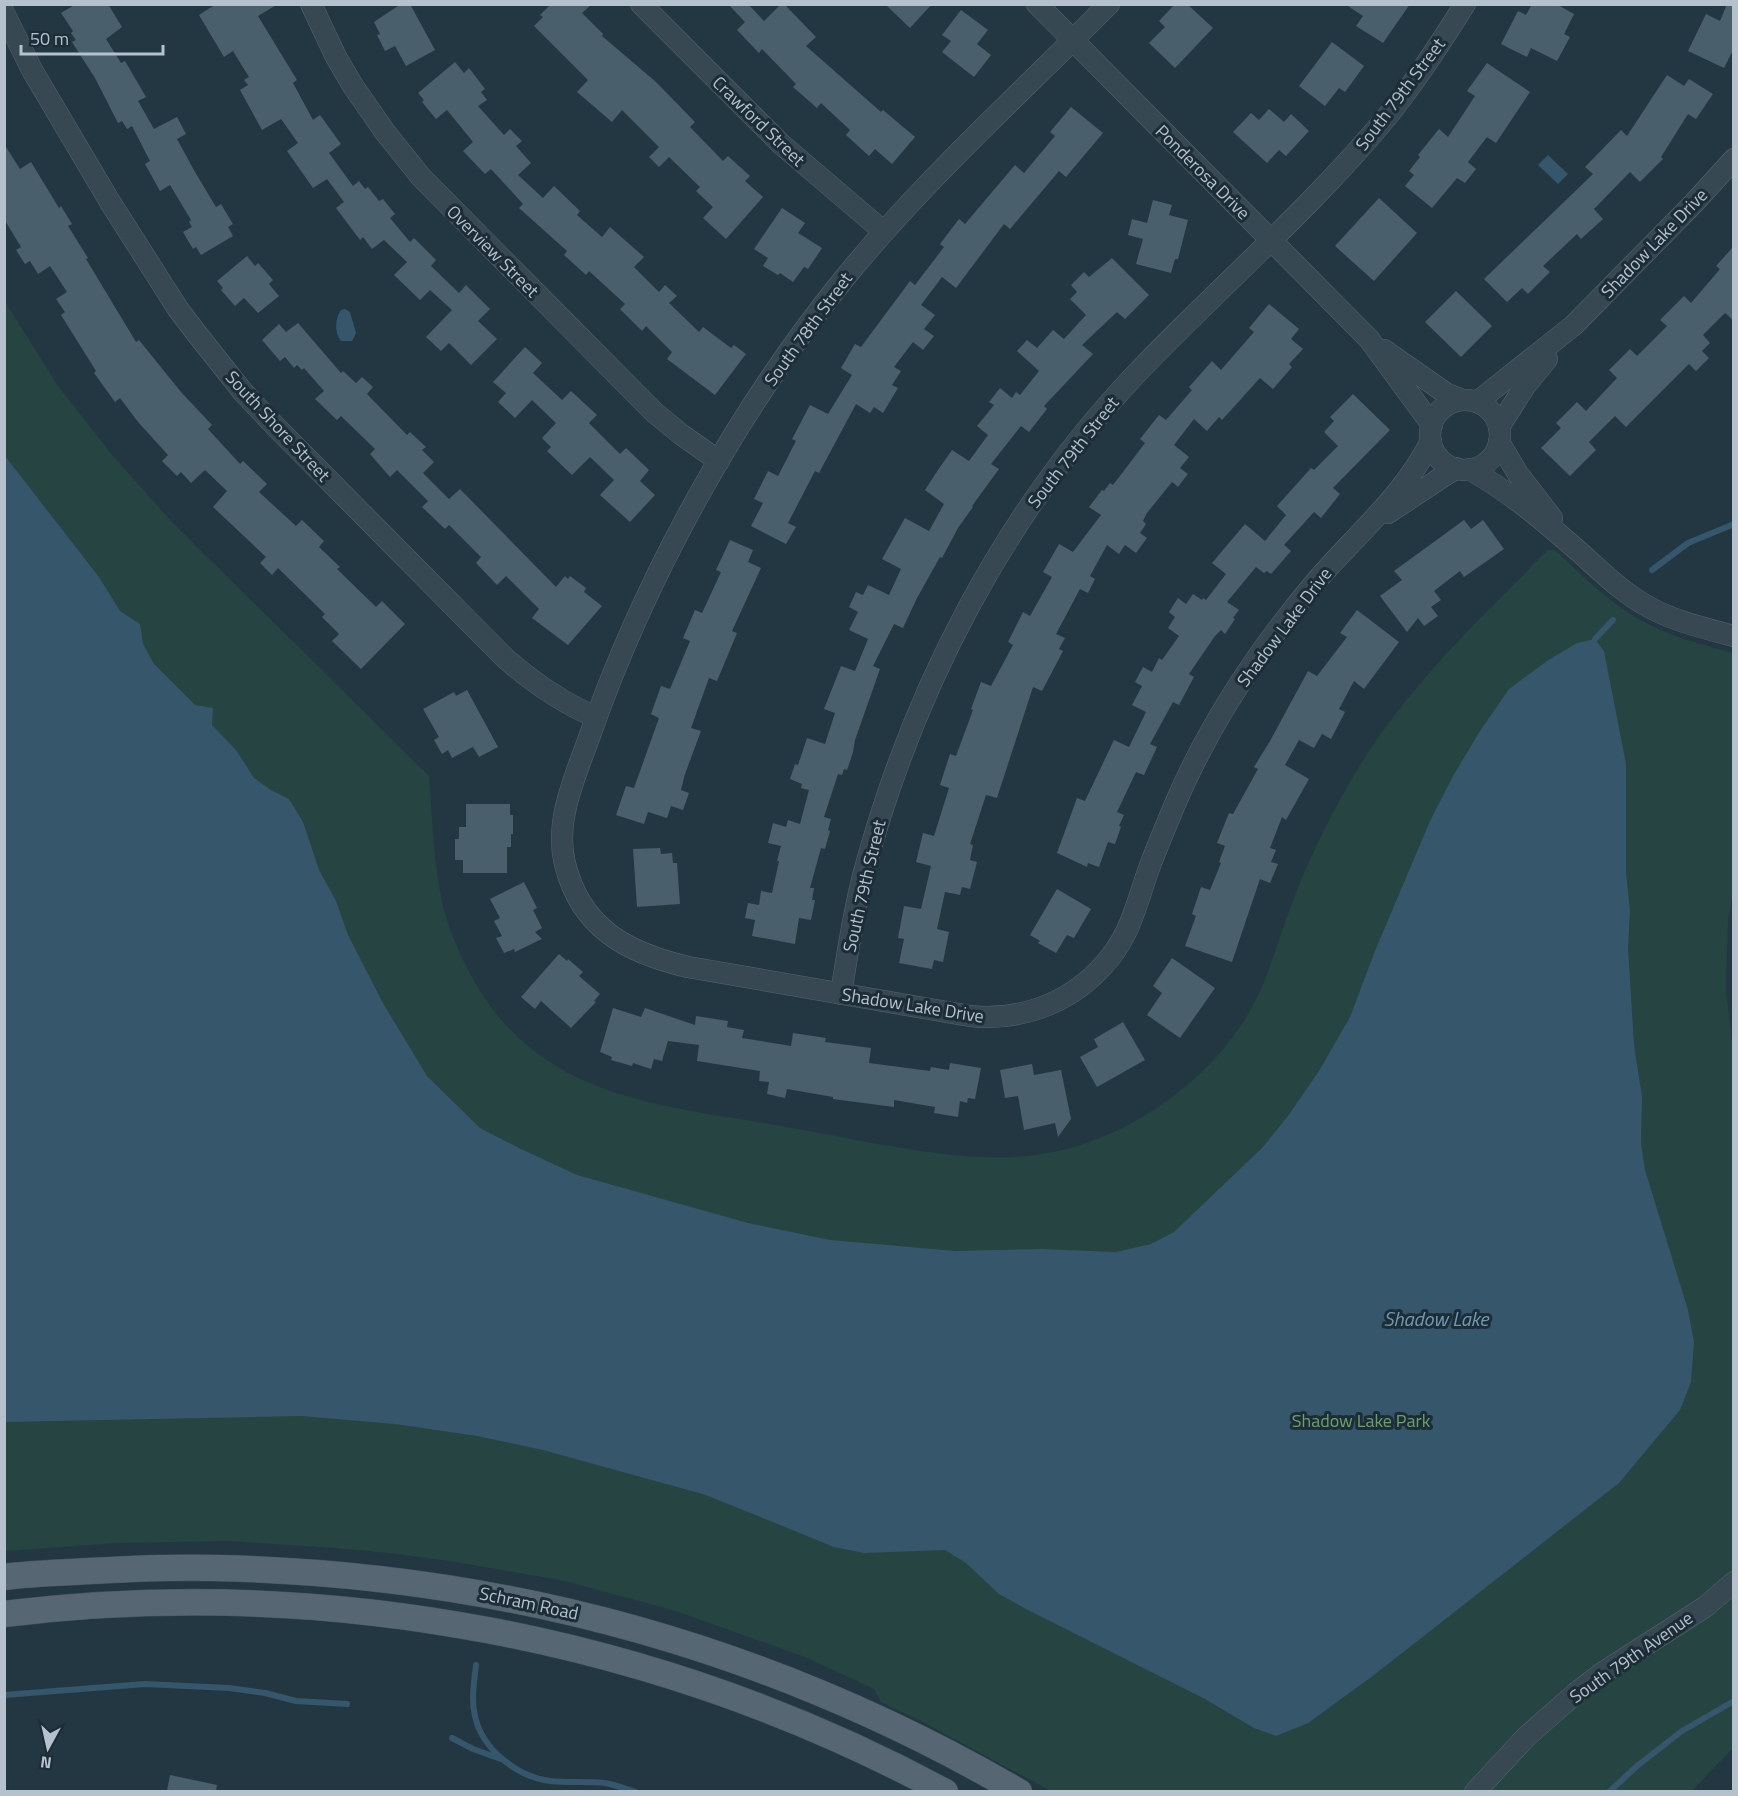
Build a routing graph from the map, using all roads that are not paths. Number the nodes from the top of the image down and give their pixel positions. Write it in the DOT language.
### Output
graph roads {
  1 [pos="311,4"];
  2 [pos="641,4"];
  3 [pos="1037,4"];
  4 [pos="1109,4"];
  5 [pos="1465,4"];
  6 [pos="4,12"];
  7 [pos="4,33"];
  8 [pos="1072,41"];
  9 [pos="32,70"];
  10 [pos="1734,159"];
  11 [pos="883,231"];
  12 [pos="1271,240"];
  13 [pos="1574,325"];
  14 [pos="1369,339"];
  15 [pos="1470,401"];
  16 [pos="1431,433"];
  17 [pos="1499,434"];
  18 [pos="719,461"];
  19 [pos="1463,469"];
  20 [pos="1372,523"];
  21 [pos="1577,550"];
  22 [pos="1734,636"];
  23 [pos="596,717"];
  24 [pos="840,994"];
  25 [pos="4,1577"];
  26 [pos="1734,1582"];
  27 [pos="4,1614"];
  28 [pos="1478,1790"];
  29 [pos="945,1791"];
  30 [pos="1018,1791"];
  1 -- 18 [label="street, Overview Street"];
  2 -- 11 [label="street, Crawford Street"];
  3 -- 8 [label="street, Ponderosa Drive"];
  4 -- 8 [label="street, South 78th Street"];
  5 -- 12 [label="street, South 79th Street"];
  6 -- 9 [label="street, South Shore Street"];
  7 -- 9 [label="street, South Shore Street"];
  8 -- 11 [label="street, South 78th Street"];
  8 -- 12 [label="street, Ponderosa Drive"];
  9 -- 23 [label="street, South Shore Street"];
  10 -- 13 [label="street, Shadow Lake Drive"];
  11 -- 18 [label="street, South 78th Street"];
  12 -- 14 [label="street, Ponderosa Drive"];
  12 -- 24 [label="street, South 79th Street"];
  13 -- 15 [label="street, Shadow Lake Drive"];
  13 -- 17 [label="street, Shadow Lake Drive"];
  14 -- 15 [label="street, Ponderosa Drive"];
  14 -- 16 [label="street, Ponderosa Drive"];
  15 -- 16 [label="street"];
  15 -- 17 [label="street"];
  16 -- 19 [label="street"];
  16 -- 20 [label="street, Shadow Lake Drive"];
  17 -- 19 [label="street"];
  17 -- 21 [label="street"];
  18 -- 23 [label="street, South 78th Street"];
  19 -- 20 [label="street, Shadow Lake Drive"];
  19 -- 21 [label="street"];
  20 -- 24 [label="street, Shadow Lake Drive"];
  21 -- 22 [label="street"];
  23 -- 24 [label="street, Shadow Lake Drive"];
  25 -- 30 [label="main road, Schram Road"];
  26 -- 28 [label="street, South 79th Avenue"];
  27 -- 29 [label="main road, Schram Road"];
}
